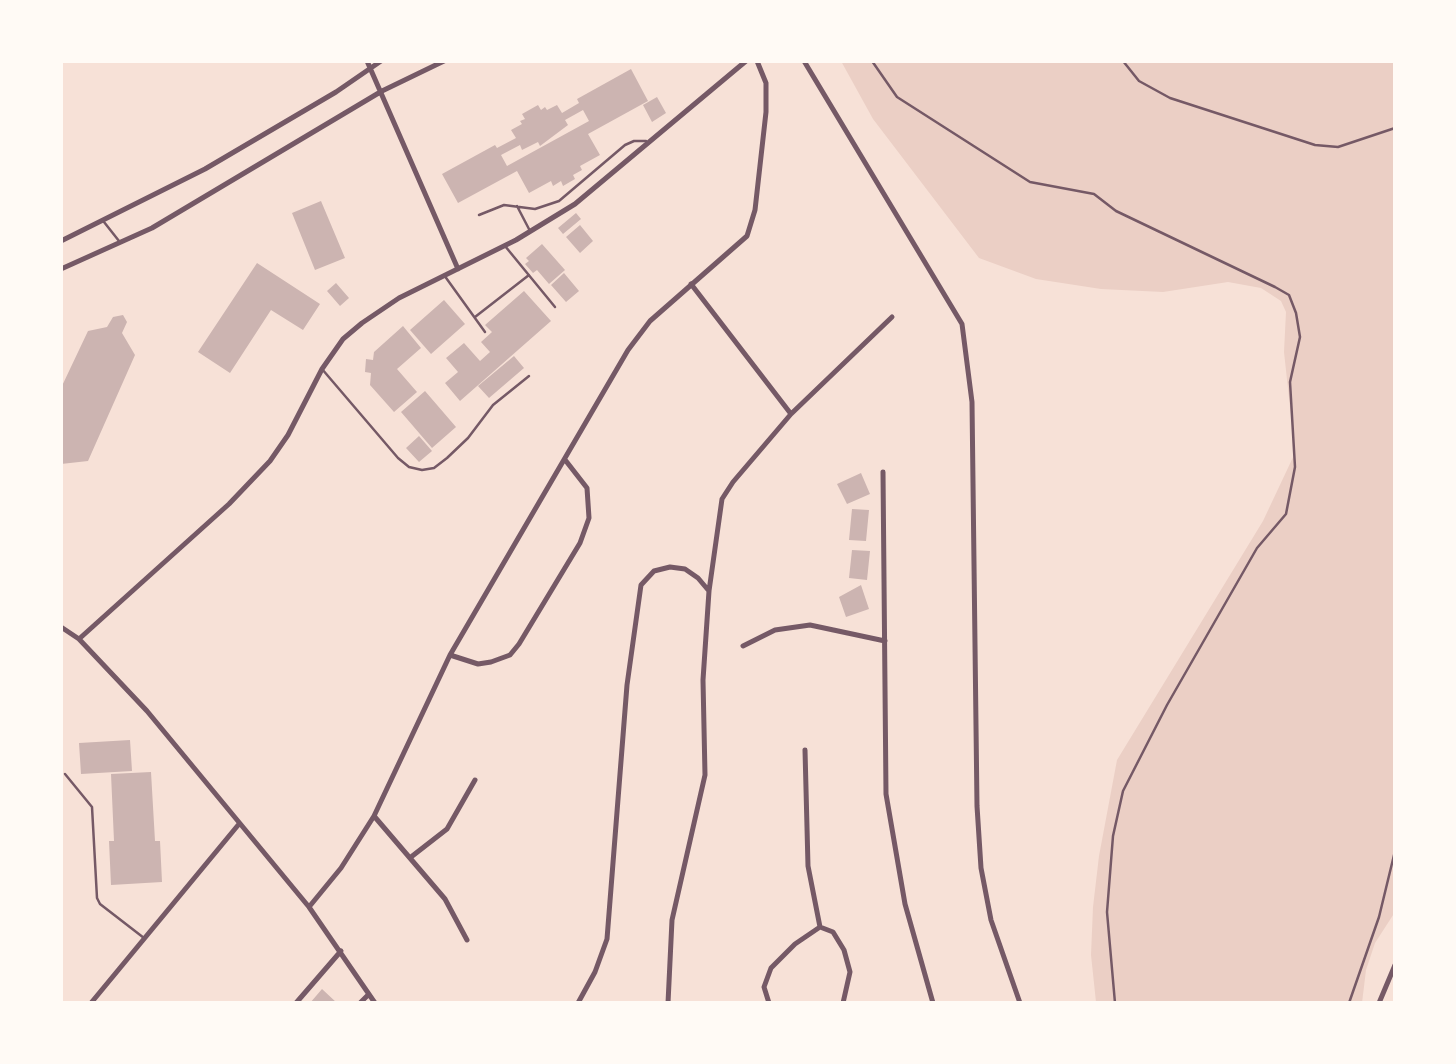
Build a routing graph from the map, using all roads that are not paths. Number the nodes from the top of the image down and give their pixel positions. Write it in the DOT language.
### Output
graph roads {
  1 [pos="381,61"];
  2 [pos="444,61"];
  3 [pos="746,61"];
  4 [pos="757,61"];
  5 [pos="804,61"];
  6 [pos="872,61"];
  7 [pos="1123,61"];
  8 [pos="369,64"];
  9 [pos="382,91"];
  10 [pos="1395,128"];
  11 [pos="652,141"];
  12 [pos="517,206"];
  13 [pos="479,215"];
  14 [pos="104,222"];
  15 [pos="530,231"];
  16 [pos="61,241"];
  17 [pos="121,243"];
  18 [pos="505,246"];
  19 [pos="61,269"];
  20 [pos="458,269"];
  21 [pos="444,275"];
  22 [pos="529,275"];
  23 [pos="691,284"];
  24 [pos="555,307"];
  25 [pos="475,317"];
  26 [pos="892,317"];
  27 [pos="485,332"];
  28 [pos="322,369"];
  29 [pos="529,376"];
  30 [pos="791,414"];
  31 [pos="566,461"];
  32 [pos="883,472"];
  33 [pos="709,591"];
  34 [pos="61,627"];
  35 [pos="79,639"];
  36 [pos="885,641"];
  37 [pos="743,646"];
  38 [pos="450,655"];
  39 [pos="805,750"];
  40 [pos="65,775"];
  41 [pos="475,780"];
  42 [pos="374,816"];
  43 [pos="239,824"];
  44 [pos="1395,851"];
  45 [pos="411,857"];
  46 [pos="309,907"];
  47 [pos="820,927"];
  48 [pos="144,938"];
  49 [pos="467,940"];
  50 [pos="341,951"];
  51 [pos="1395,965"];
  52 [pos="369,994"];
  53 [pos="91,1003"];
  54 [pos="296,1003"];
  55 [pos="360,1003"];
  56 [pos="375,1003"];
  57 [pos="578,1003"];
  58 [pos="668,1003"];
  59 [pos="769,1003"];
  60 [pos="843,1003"];
  61 [pos="933,1003"];
  62 [pos="1020,1003"];
  63 [pos="1115,1003"];
  64 [pos="1349,1003"];
  65 [pos="1378,1003"];
  1 -- 8 [label="street"];
  2 -- 9 [label="street"];
  3 -- 11 [label="street"];
  4 -- 23 [label="street"];
  5 -- 62 [label="street"];
  6 -- 63 [label="lane"];
  7 -- 10 [label="lane"];
  8 -- 9 [label="street"];
  8 -- 14 [label="street"];
  9 -- 17 [label="street"];
  9 -- 20 [label="street"];
  11 -- 12 [label="lane"];
  11 -- 15 [label="street"];
  12 -- 13 [label="lane"];
  12 -- 15 [label="lane"];
  14 -- 16 [label="street"];
  14 -- 17 [label="lane"];
  15 -- 18 [label="street"];
  17 -- 19 [label="street"];
  18 -- 20 [label="street"];
  18 -- 22 [label="lane"];
  20 -- 21 [label="street"];
  21 -- 25 [label="lane"];
  21 -- 28 [label="street"];
  22 -- 24 [label="lane"];
  22 -- 25 [label="lane"];
  23 -- 30 [label="street"];
  23 -- 31 [label="street"];
  25 -- 27 [label="lane"];
  26 -- 30 [label="street"];
  28 -- 29 [label="lane"];
  28 -- 35 [label="street"];
  30 -- 33 [label="street"];
  31 -- 38 [label="street"];
  31 -- 38 [label="street"];
  32 -- 36 [label="street"];
  33 -- 57 [label="street"];
  33 -- 58 [label="street"];
  34 -- 35 [label="street"];
  35 -- 43 [label="street"];
  36 -- 37 [label="street"];
  36 -- 61 [label="street"];
  38 -- 42 [label="street"];
  39 -- 47 [label="street"];
  40 -- 48 [label="lane"];
  41 -- 45 [label="street"];
  42 -- 45 [label="street"];
  42 -- 46 [label="street"];
  43 -- 46 [label="street"];
  43 -- 48 [label="street"];
  44 -- 64 [label="lane"];
  45 -- 49 [label="street"];
  46 -- 50 [label="street"];
  47 -- 59 [label="street"];
  47 -- 60 [label="street"];
  48 -- 53 [label="street"];
  50 -- 52 [label="street"];
  50 -- 54 [label="street"];
  51 -- 65 [label="street"];
  52 -- 55 [label="street"];
  52 -- 56 [label="street"];
}
